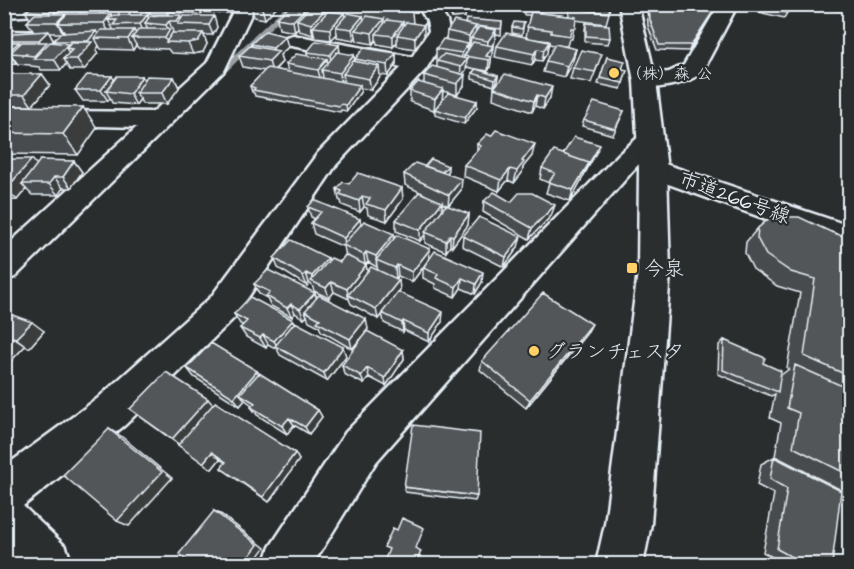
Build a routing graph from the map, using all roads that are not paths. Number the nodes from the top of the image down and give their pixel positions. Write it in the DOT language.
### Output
graph roads {
  1 [pos="426,4"];
  2 [pos="628,4"];
  3 [pos="729,4"];
  4 [pos="35,8"];
  5 [pos="4,11"];
  6 [pos="233,16"];
  7 [pos="4,36"];
  8 [pos="102,39"];
  9 [pos="292,41"];
  10 [pos="418,64"];
  11 [pos="645,81"];
  12 [pos="59,118"];
  13 [pos="159,120"];
  14 [pos="652,155"];
  15 [pos="849,238"];
  16 [pos="4,268"];
  17 [pos="4,494"];
  18 [pos="4,519"];
  19 [pos="49,564"];
  20 [pos="287,564"];
  21 [pos="620,564"];
  1 -- 10 [label="street"];
  2 -- 11 [label="street"];
  3 -- 11 [label="street"];
  4 -- 5 [label="street"];
  4 -- 7 [label="street"];
  6 -- 13 [label="street"];
  7 -- 8 [label="street"];
  9 -- 10 [label="street"];
  10 -- 17 [label="street"];
  11 -- 14 [label="street"];
  12 -- 13 [label="street"];
  13 -- 16 [label="street"];
  14 -- 15 [label="street, 市道266号線"];
  14 -- 20 [label="street"];
  14 -- 21 [label="street"];
  18 -- 19 [label="street"];
}
